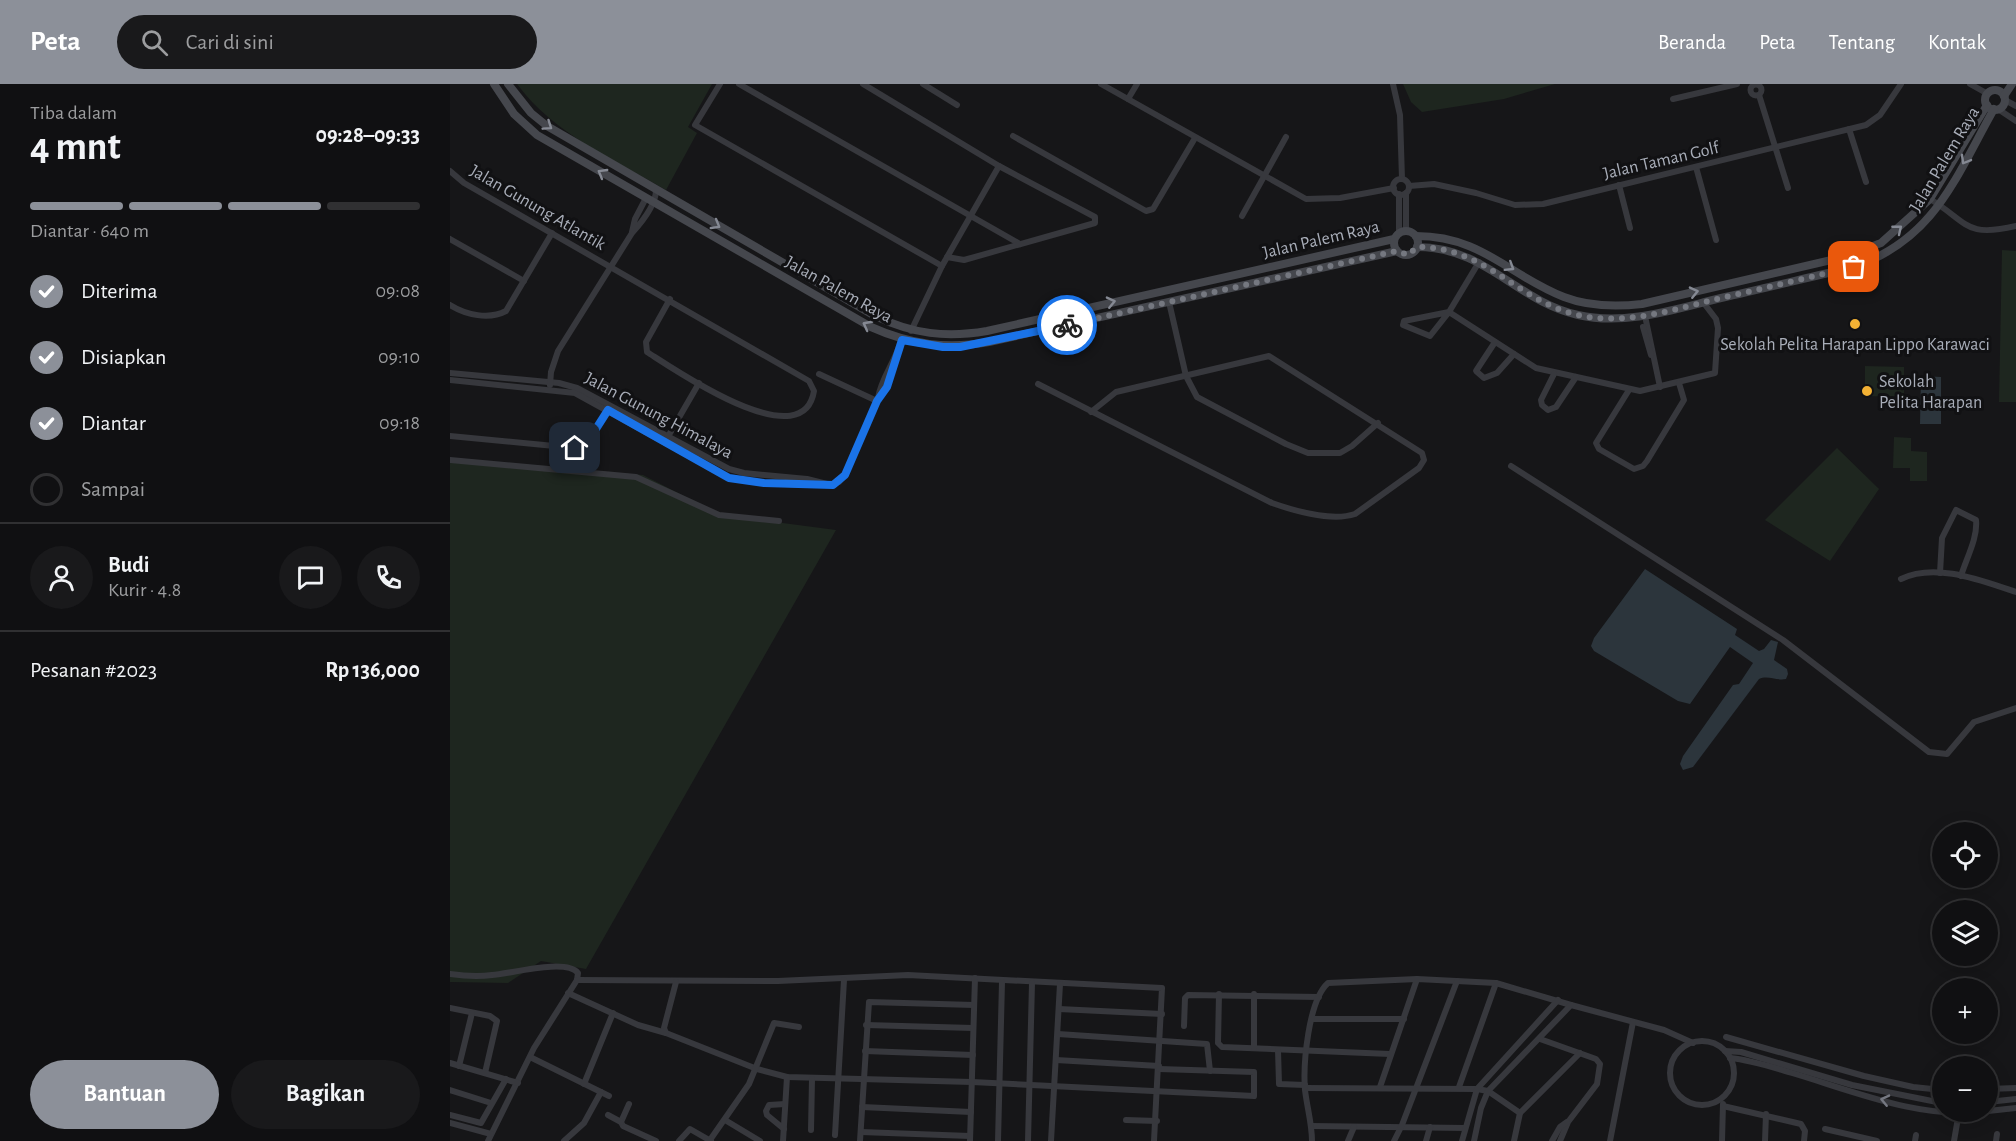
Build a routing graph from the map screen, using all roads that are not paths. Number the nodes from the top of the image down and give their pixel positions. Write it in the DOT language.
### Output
graph roads {
  1 [pos="494,84"];
  2 [pos="508,84"];
  3 [pos="720,84"];
  4 [pos="740,84"];
  5 [pos="863,84"];
  6 [pos="923,84"];
  7 [pos="1101,84"];
  8 [pos="1137,84"];
  9 [pos="1393,84"];
  10 [pos="1737,84"];
  11 [pos="1755,84"];
  12 [pos="1901,84"];
  13 [pos="1971,84"];
  14 [pos="2012,84"];
  15 [pos="1994,89"];
  16 [pos="2005,98"];
  17 [pos="1128,99"];
  18 [pos="1673,99"];
  19 [pos="957,105"];
  20 [pos="2016,106"];
  21 [pos="1993,108"];
  22 [pos="2016,121"];
  23 [pos="1849,129"];
  24 [pos="1013,136"];
  25 [pos="1286,137"];
  26 [pos="1195,138"];
  27 [pos="1775,149"];
  28 [pos="999,166"];
  29 [pos="1696,167"];
  30 [pos="450,171"];
  31 [pos="1264,176"];
  32 [pos="1402,179"];
  33 [pos="1866,182"];
  34 [pos="1619,185"];
  35 [pos="1788,188"];
  36 [pos="656,190"];
  37 [pos="1402,190"];
  38 [pos="1930,199"];
  39 [pos="649,200"];
  40 [pos="672,200"];
  41 [pos="1939,204"];
  42 [pos="667,211"];
  43 [pos="1242,216"];
  44 [pos="970,217"];
  45 [pos="2016,226"];
  46 [pos="1630,228"];
  47 [pos="552,233"];
  48 [pos="1400,235"];
  49 [pos="1416,236"];
  50 [pos="450,239"];
  51 [pos="1716,240"];
  52 [pos="1020,244"];
  53 [pos="1417,247"];
  54 [pos="1397,251"];
  55 [pos="947,257"];
  56 [pos="1479,262"];
  57 [pos="942,266"];
  58 [pos="612,268"];
  59 [pos="524,281"];
  60 [pos="670,299"];
  61 [pos="1169,302"];
  62 [pos="1703,302"];
  63 [pos="450,305"];
  64 [pos="1449,312"];
  65 [pos="1643,316"];
  66 [pos="910,331"];
  67 [pos="902,340"];
  68 [pos="1495,342"];
  69 [pos="1514,354"];
  70 [pos="450,373"];
  71 [pos="819,374"];
  72 [pos="1554,374"];
  73 [pos="1186,376"];
  74 [pos="1576,377"];
  75 [pos="450,380"];
  76 [pos="699,383"];
  77 [pos="1679,383"];
  78 [pos="1038,384"];
  79 [pos="550,386"];
  80 [pos="1660,387"];
  81 [pos="1629,390"];
  82 [pos="877,401"];
  83 [pos="610,407"];
  84 [pos="1091,412"];
  85 [pos="1378,423"];
  86 [pos="450,436"];
  87 [pos="666,440"];
  88 [pos="450,460"];
  89 [pos="1511,466"];
  90 [pos="779,521"];
  91 [pos="1940,573"];
  92 [pos="1961,576"];
  93 [pos="1902,579"];
  94 [pos="2016,592"];
  95 [pos="2016,708"];
  96 [pos="450,974"];
  97 [pos="975,978"];
  98 [pos="1417,979"];
  99 [pos="577,980"];
  100 [pos="844,980"];
  101 [pos="1457,981"];
  102 [pos="676,982"];
  103 [pos="1002,982"];
  104 [pos="1032,983"];
  105 [pos="1496,983"];
  106 [pos="1059,984"];
  107 [pos="568,993"];
  108 [pos="1219,994"];
  109 [pos="1254,994"];
  110 [pos="1319,997"];
  111 [pos="1558,1000"];
  112 [pos="974,1005"];
  113 [pos="1571,1005"];
  114 [pos="450,1008"];
  115 [pos="1059,1009"];
  116 [pos="472,1013"];
  117 [pos="613,1013"];
  118 [pos="1162,1014"];
  119 [pos="1312,1018"];
  120 [pos="1404,1019"];
  121 [pos="1633,1022"];
  122 [pos="866,1025"];
  123 [pos="799,1026"];
  124 [pos="1184,1026"];
  125 [pos="973,1028"];
  126 [pos="666,1033"];
  127 [pos="1058,1034"];
  128 [pos="1676,1036"];
  129 [pos="1726,1037"];
  130 [pos="1540,1039"];
  131 [pos="1160,1041"];
  132 [pos="1693,1043"];
  133 [pos="1254,1048"];
  134 [pos="1278,1050"];
  135 [pos="865,1051"];
  136 [pos="1307,1051"];
  137 [pos="1725,1052"];
  138 [pos="1580,1053"];
  139 [pos="1390,1054"];
  140 [pos="1676,1054"];
  141 [pos="973,1055"];
  142 [pos="530,1057"];
  143 [pos="1730,1058"];
  144 [pos="1056,1060"];
  145 [pos="450,1063"];
  146 [pos="459,1066"];
  147 [pos="1159,1067"];
  148 [pos="757,1069"];
  149 [pos="1210,1071"];
  150 [pos="485,1073"];
  151 [pos="787,1077"];
  152 [pos="506,1079"];
  153 [pos="812,1079"];
  154 [pos="838,1079"];
  155 [pos="864,1079"];
  156 [pos="972,1082"];
  157 [pos="518,1083"];
  158 [pos="584,1084"];
  159 [pos="1001,1085"];
  160 [pos="1031,1086"];
  161 [pos="1055,1087"];
  162 [pos="1305,1087"];
  163 [pos="1380,1087"];
  164 [pos="1459,1087"];
  165 [pos="2016,1088"];
  166 [pos="1417,1089"];
  167 [pos="1477,1089"];
  168 [pos="1932,1089"];
  169 [pos="1998,1089"];
  170 [pos="450,1090"];
  171 [pos="1488,1091"];
  172 [pos="1864,1091"];
  173 [pos="601,1092"];
  174 [pos="1159,1093"];
  175 [pos="609,1096"];
  176 [pos="1723,1098"];
  177 [pos="2016,1099"];
  178 [pos="1932,1101"];
  179 [pos="1998,1101"];
  180 [pos="491,1103"];
  181 [pos="629,1104"];
  182 [pos="785,1104"];
  183 [pos="1723,1106"];
  184 [pos="862,1107"];
  185 [pos="1932,1107"];
  186 [pos="2016,1108"];
  187 [pos="1998,1110"];
  188 [pos="971,1112"];
  189 [pos="1520,1113"];
  190 [pos="1766,1114"];
  191 [pos="450,1115"];
  192 [pos="608,1115"];
  193 [pos="725,1120"];
  194 [pos="1126,1120"];
  195 [pos="1157,1121"];
  196 [pos="621,1122"];
  197 [pos="1568,1122"];
  198 [pos="1957,1122"];
  199 [pos="450,1123"];
  200 [pos="1402,1125"];
  201 [pos="1311,1126"];
  202 [pos="1354,1127"];
  203 [pos="1430,1127"];
  204 [pos="1465,1128"];
  205 [pos="784,1129"];
  206 [pos="1825,1129"];
  207 [pos="811,1130"];
  208 [pos="861,1132"];
  209 [pos="1840,1133"];
  210 [pos="835,1135"];
  211 [pos="490,1138"];
  212 [pos="970,1139"];
  213 [pos="564,1141"];
  214 [pos="656,1141"];
  215 [pos="680,1141"];
  216 [pos="710,1141"];
  217 [pos="760,1141"];
  218 [pos="783,1141"];
  219 [pos="861,1141"];
  220 [pos="998,1141"];
  221 [pos="1028,1141"];
  222 [pos="1051,1141"];
  223 [pos="1154,1141"];
  224 [pos="1312,1141"];
  225 [pos="1348,1141"];
  226 [pos="1394,1141"];
  227 [pos="1426,1141"];
  228 [pos="1462,1141"];
  229 [pos="1474,1141"];
  230 [pos="1514,1141"];
  231 [pos="1552,1141"];
  232 [pos="1560,1141"];
  233 [pos="1610,1141"];
  234 [pos="1722,1141"];
  235 [pos="1765,1141"];
  236 [pos="1804,1141"];
  237 [pos="1838,1141"];
  238 [pos="1877,1141"];
  239 [pos="1954,1141"];
  39 -- 1 [label="street, Jalan Palem Raya, one-way"];
  2 -- 36 [label="street, Jalan Palem Raya, one-way"];
  3 -- 57 [label="street"];
  4 -- 44 [label="street"];
  5 -- 28 [label="street"];
  6 -- 19 [label="street"];
  7 -- 17 [label="street, Jalan Taman Golf"];
  8 -- 17 [label="street"];
  9 -- 32 [label="street"];
  10 -- 18 [label="street"];
  11 -- 27 [label="street"];
  12 -- 23 [label="street, Jalan Taman Golf"];
  13 -- 15 [label="street"];
  14 -- 16 [label="street, Jalan Palem Raya"];
  15 -- 16 [label="street"];
  15 -- 21 [label="street"];
  16 -- 20 [label="street"];
  16 -- 21 [label="street, Jalan Palem Raya"];
  17 -- 26 [label="street, Jalan Taman Golf"];
  21 -- 22 [label="street"];
  21 -- 38 [label="street, Jalan Palem Raya"];
  21 -- 41 [label="street, Jalan Palem Raya, one-way"];
  23 -- 27 [label="street, Jalan Taman Golf"];
  23 -- 33 [label="street"];
  24 -- 26 [label="street"];
  25 -- 31 [label="street"];
  26 -- 31 [label="street, Jalan Taman Golf"];
  27 -- 29 [label="street, Jalan Taman Golf"];
  27 -- 35 [label="street"];
  28 -- 44 [label="street"];
  28 -- 52 [label="street"];
  29 -- 34 [label="street, Jalan Taman Golf"];
  29 -- 51 [label="street"];
  30 -- 47 [label="street, Jalan Gunung Atlantik"];
  31 -- 37 [label="street, Jalan Taman Golf"];
  31 -- 43 [label="street"];
  32 -- 37 [label="street"];
  32 -- 37 [label="street"];
  34 -- 37 [label="street, Jalan Taman Golf"];
  34 -- 46 [label="street"];
  36 -- 39 [label="street"];
  36 -- 40 [label="street, Jalan Palem Raya"];
  37 -- 48 [label="street"];
  38 -- 41 [label="street"];
  49 -- 38 [label="street, Jalan Palem Raya, one-way"];
  39 -- 42 [label="street, Jalan Palem Raya"];
  39 -- 58 [label="street"];
  40 -- 42 [label="street"];
  40 -- 66 [label="street, Jalan Palem Raya, one-way"];
  41 -- 45 [label="street"];
  41 -- 62 [label="street, Jalan Palem Raya"];
  67 -- 42 [label="street, Jalan Palem Raya, one-way"];
  44 -- 52 [label="street"];
  44 -- 55 [label="street"];
  47 -- 58 [label="street, Jalan Gunung Atlantik"];
  47 -- 59 [label="street"];
  48 -- 49 [label="street"];
  48 -- 54 [label="street"];
  66 -- 48 [label="street, Jalan Palem Raya, one-way"];
  49 -- 53 [label="street"];
  50 -- 59 [label="street"];
  52 -- 55 [label="street"];
  53 -- 54 [label="street, Jalan Palem Raya"];
  53 -- 56 [label="street, Jalan Palem Raya"];
  54 -- 61 [label="street, Jalan Palem Raya"];
  55 -- 57 [label="street"];
  56 -- 64 [label="street"];
  56 -- 65 [label="street, Jalan Palem Raya"];
  57 -- 66 [label="street"];
  58 -- 60 [label="street, Jalan Gunung Atlantik"];
  58 -- 79 [label="street"];
  59 -- 63 [label="street"];
  60 -- 76 [label="street"];
  60 -- 76 [label="street, Jalan Gunung Atlantik"];
  61 -- 67 [label="street, Jalan Palem Raya"];
  61 -- 73 [label="street"];
  62 -- 65 [label="street, Jalan Palem Raya"];
  62 -- 77 [label="street"];
  64 -- 64 [label="street"];
  64 -- 68 [label="street"];
  65 -- 80 [label="street"];
  67 -- 82 [label="street, Jalan Gunung Himalaya"];
  68 -- 69 [label="street"];
  68 -- 69 [label="street"];
  69 -- 72 [label="street"];
  70 -- 79 [label="street, Jalan Gunung Himalaya"];
  71 -- 82 [label="street"];
  72 -- 74 [label="street"];
  72 -- 74 [label="street"];
  73 -- 84 [label="street"];
  73 -- 85 [label="street"];
  73 -- 85 [label="street"];
  74 -- 81 [label="street"];
  75 -- 79 [label="street, Jalan Gunung Himalaya"];
  76 -- 87 [label="street"];
  77 -- 80 [label="street"];
  77 -- 81 [label="street"];
  78 -- 84 [label="street"];
  79 -- 83 [label="street, Jalan Gunung Himalaya"];
  80 -- 81 [label="street"];
  82 -- 87 [label="street, Jalan Gunung Himalaya"];
  83 -- 86 [label="street"];
  83 -- 87 [label="street, Jalan Gunung Himalaya"];
  84 -- 85 [label="street"];
  88 -- 90 [label="street"];
  89 -- 95 [label="street"];
  91 -- 92 [label="street"];
  91 -- 92 [label="street"];
  91 -- 93 [label="street"];
  92 -- 94 [label="street"];
  96 -- 99 [label="street"];
  97 -- 100 [label="street"];
  97 -- 103 [label="street"];
  97 -- 112 [label="street"];
  98 -- 101 [label="street"];
  98 -- 110 [label="street"];
  98 -- 120 [label="street"];
  99 -- 102 [label="street"];
  99 -- 107 [label="street"];
  100 -- 102 [label="street"];
  100 -- 154 [label="street"];
  101 -- 105 [label="street"];
  101 -- 166 [label="street"];
  102 -- 126 [label="street"];
  103 -- 104 [label="street"];
  103 -- 159 [label="street"];
  104 -- 106 [label="street"];
  104 -- 160 [label="street"];
  105 -- 111 [label="street"];
  105 -- 164 [label="street"];
  106 -- 115 [label="street"];
  106 -- 118 [label="street"];
  107 -- 117 [label="street"];
  107 -- 142 [label="street"];
  108 -- 109 [label="street"];
  108 -- 124 [label="street"];
  108 -- 133 [label="street"];
  109 -- 110 [label="street"];
  109 -- 133 [label="street"];
  110 -- 119 [label="street"];
  111 -- 113 [label="street"];
  111 -- 167 [label="street"];
  112 -- 122 [label="street"];
  112 -- 125 [label="street"];
  113 -- 121 [label="street"];
  113 -- 130 [label="street"];
  114 -- 116 [label="street"];
  115 -- 118 [label="street"];
  115 -- 127 [label="street"];
  116 -- 146 [label="street"];
  116 -- 150 [label="street"];
  117 -- 126 [label="street"];
  117 -- 158 [label="street"];
  118 -- 131 [label="street"];
  119 -- 120 [label="street"];
  119 -- 136 [label="street"];
  120 -- 139 [label="street"];
  121 -- 128 [label="street"];
  121 -- 233 [label="street"];
  122 -- 125 [label="street"];
  122 -- 135 [label="street"];
  123 -- 148 [label="street"];
  125 -- 141 [label="street"];
  126 -- 148 [label="street"];
  127 -- 131 [label="street"];
  127 -- 144 [label="street"];
  128 -- 132 [label="street"];
  128 -- 140 [label="street"];
  129 -- 168 [label="street"];
  130 -- 138 [label="street"];
  130 -- 171 [label="street"];
  131 -- 147 [label="street"];
  131 -- 149 [label="street"];
  132 -- 137 [label="street"];
  132 -- 140 [label="street"];
  133 -- 134 [label="street"];
  134 -- 136 [label="street"];
  134 -- 162 [label="street"];
  135 -- 141 [label="street"];
  135 -- 155 [label="street"];
  136 -- 139 [label="street"];
  136 -- 162 [label="street"];
  137 -- 143 [label="street"];
  137 -- 172 [label="street"];
  138 -- 189 [label="street"];
  138 -- 197 [label="street"];
  139 -- 163 [label="street"];
  140 -- 176 [label="street"];
  141 -- 156 [label="street"];
  142 -- 157 [label="street"];
  142 -- 158 [label="street"];
  143 -- 172 [label="street"];
  143 -- 176 [label="street"];
  144 -- 147 [label="street"];
  144 -- 161 [label="street"];
  145 -- 146 [label="street"];
  146 -- 150 [label="street"];
  147 -- 149 [label="street"];
  147 -- 174 [label="street"];
  148 -- 151 [label="street"];
  148 -- 193 [label="street"];
  149 -- 174 [label="street"];
  150 -- 152 [label="street"];
  151 -- 153 [label="street"];
  151 -- 182 [label="street"];
  152 -- 157 [label="street"];
  152 -- 180 [label="street"];
  153 -- 154 [label="street"];
  153 -- 207 [label="street"];
  154 -- 155 [label="street"];
  154 -- 210 [label="street"];
  155 -- 156 [label="street"];
  155 -- 184 [label="street"];
  156 -- 159 [label="street"];
  156 -- 188 [label="street"];
  157 -- 211 [label="street"];
  158 -- 173 [label="street"];
  159 -- 160 [label="street"];
  159 -- 220 [label="street"];
  160 -- 161 [label="street"];
  160 -- 221 [label="street"];
  161 -- 174 [label="street"];
  161 -- 222 [label="street"];
  162 -- 163 [label="street"];
  162 -- 201 [label="street"];
  163 -- 166 [label="street"];
  164 -- 166 [label="street"];
  164 -- 167 [label="street"];
  165 -- 169 [label="street"];
  166 -- 200 [label="street"];
  167 -- 171 [label="street"];
  167 -- 204 [label="street"];
  170 -- 180 [label="street"];
  171 -- 189 [label="street"];
  171 -- 229 [label="street"];
  172 -- 178 [label="street"];
  185 -- 172 [label="street, one-way"];
  173 -- 175 [label="street"];
  173 -- 213 [label="street"];
  174 -- 195 [label="street"];
  176 -- 183 [label="street"];
  177 -- 179 [label="street"];
  180 -- 191 [label="street"];
  181 -- 196 [label="street"];
  182 -- 205 [label="street"];
  182 -- 205 [label="street"];
  183 -- 190 [label="street"];
  183 -- 234 [label="street"];
  184 -- 188 [label="street"];
  184 -- 208 [label="street"];
  186 -- 187 [label="street"];
  188 -- 212 [label="street"];
  189 -- 230 [label="street"];
  190 -- 235 [label="street"];
  190 -- 236 [label="street"];
  192 -- 196 [label="street"];
  193 -- 216 [label="street"];
  193 -- 217 [label="street"];
  194 -- 195 [label="street"];
  195 -- 223 [label="street"];
  196 -- 214 [label="street"];
  197 -- 231 [label="street"];
  197 -- 232 [label="street"];
  198 -- 239 [label="street"];
  199 -- 211 [label="street"];
  200 -- 202 [label="street"];
  200 -- 203 [label="street"];
  200 -- 226 [label="street"];
  201 -- 202 [label="street"];
  201 -- 224 [label="street"];
  202 -- 225 [label="street"];
  203 -- 204 [label="street"];
  203 -- 227 [label="street"];
  204 -- 228 [label="street"];
  205 -- 218 [label="street"];
  206 -- 209 [label="street"];
  208 -- 212 [label="street"];
  208 -- 219 [label="street"];
  209 -- 237 [label="street"];
  209 -- 238 [label="street"];
  215 -- 216 [label="street"];
}
